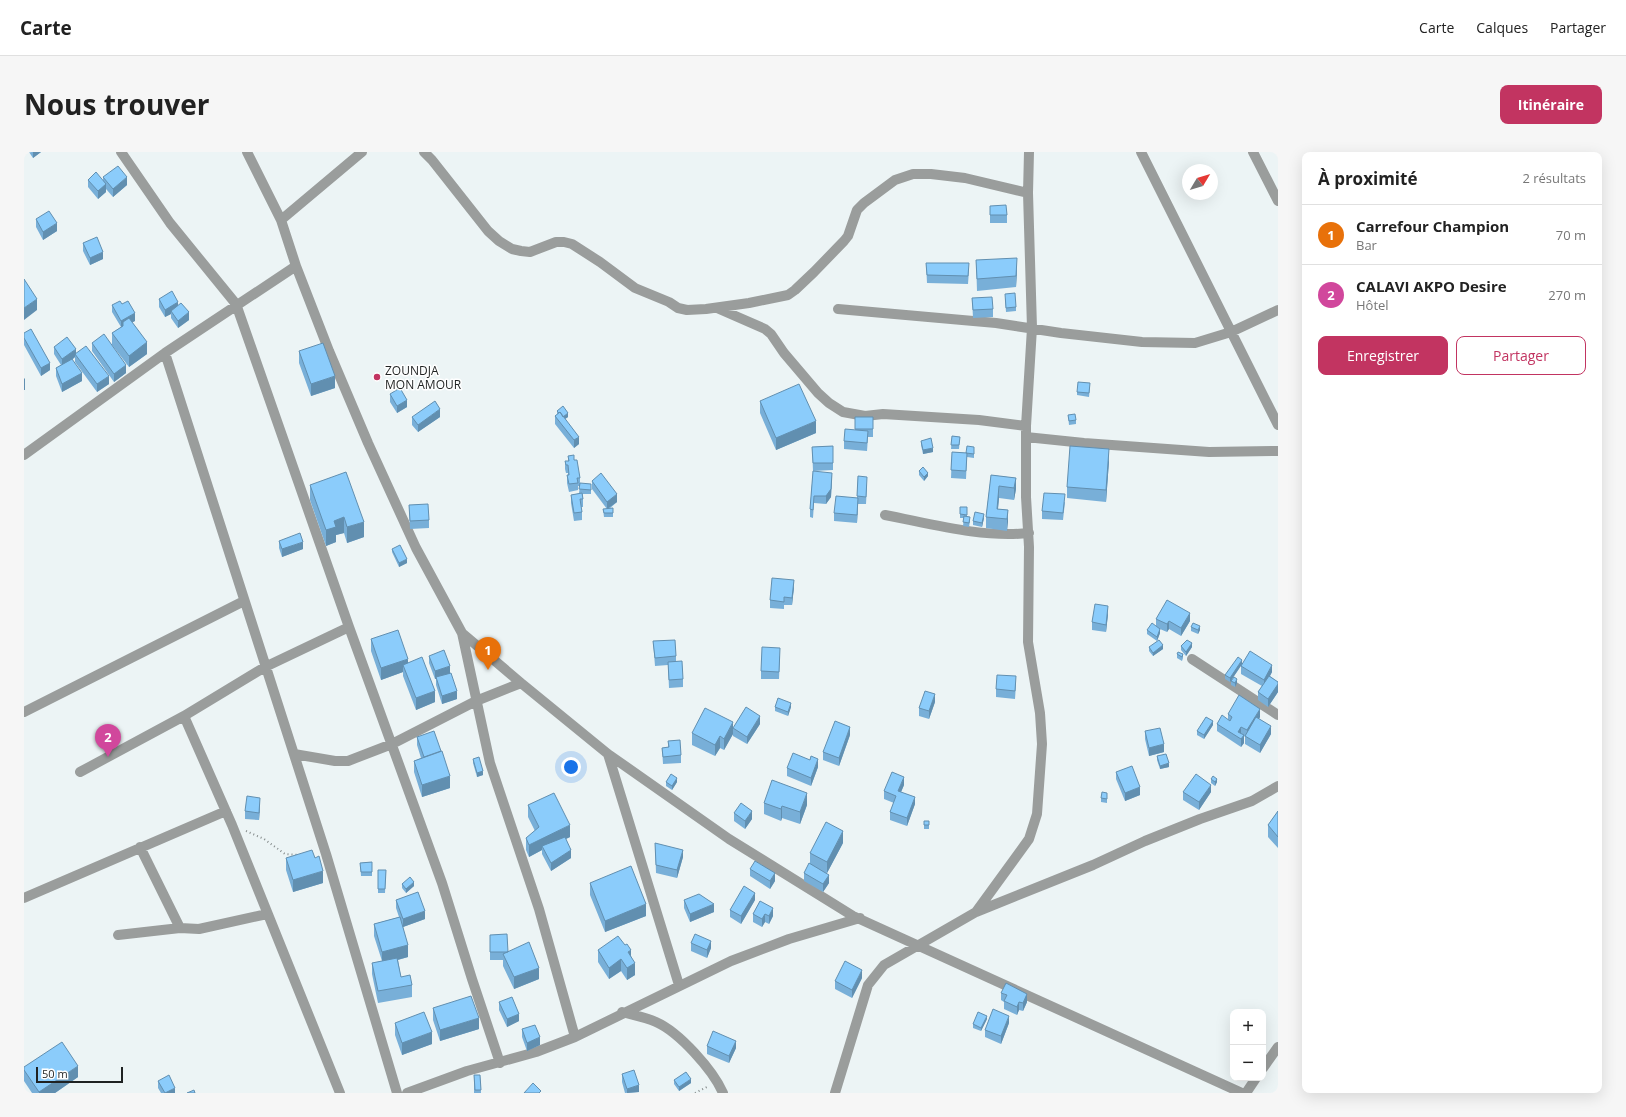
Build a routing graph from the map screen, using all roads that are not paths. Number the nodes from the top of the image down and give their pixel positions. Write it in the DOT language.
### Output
graph roads {
  1 [pos="121,152"];
  2 [pos="247,152"];
  3 [pos="362,152"];
  4 [pos="424,152"];
  5 [pos="1029,152"];
  6 [pos="1141,152"];
  7 [pos="1253,152"];
  8 [pos="1028,193"];
  9 [pos="1278,200"];
  10 [pos="281,220"];
  11 [pos="296,266"];
  12 [pos="236,304"];
  13 [pos="717,308"];
  14 [pos="838,309"];
  15 [pos="1278,310"];
  16 [pos="1032,328"];
  17 [pos="1231,332"];
  18 [pos="165,353"];
  19 [pos="1278,425"];
  20 [pos="1026,426"];
  21 [pos="1026,437"];
  22 [pos="1278,451"];
  23 [pos="24,455"];
  24 [pos="885,516"];
  25 [pos="1029,533"];
  26 [pos="244,601"];
  27 [pos="349,627"];
  28 [pos="462,633"];
  29 [pos="1192,659"];
  30 [pos="265,667"];
  31 [pos="521,683"];
  32 [pos="476,701"];
  33 [pos="24,712"];
  34 [pos="1278,715"];
  35 [pos="184,716"];
  36 [pos="392,744"];
  37 [pos="294,754"];
  38 [pos="608,754"];
  39 [pos="80,772"];
  40 [pos="1278,786"];
  41 [pos="226,812"];
  42 [pos="140,847"];
  43 [pos="24,898"];
  44 [pos="976,912"];
  45 [pos="268,914"];
  46 [pos="860,918"];
  47 [pos="180,928"];
  48 [pos="118,935"];
  49 [pos="918,946"];
  50 [pos="679,985"];
  51 [pos="622,1012"];
  52 [pos="575,1037"];
  53 [pos="1278,1047"];
  54 [pos="500,1063"];
  55 [pos="1266,1064"];
  56 [pos="1254,1081"];
  57 [pos="340,1093"];
  58 [pos="397,1093"];
  59 [pos="407,1093"];
  60 [pos="724,1093"];
  61 [pos="835,1093"];
  62 [pos="1242,1093"];
  63 [pos="1246,1093"];
  1 -- 12 [label="street"];
  2 -- 10 [label="street"];
  3 -- 10 [label="street"];
  4 -- 13 [label="street"];
  5 -- 8 [label="street"];
  6 -- 17 [label="street"];
  7 -- 9 [label="street"];
  8 -- 13 [label="street"];
  8 -- 16 [label="street"];
  10 -- 11 [label="street"];
  11 -- 12 [label="street"];
  11 -- 28 [label="street"];
  12 -- 18 [label="street"];
  12 -- 27 [label="street"];
  13 -- 20 [label="street"];
  14 -- 16 [label="street"];
  15 -- 17 [label="street"];
  16 -- 17 [label="street"];
  16 -- 20 [label="street"];
  17 -- 19 [label="street"];
  18 -- 23 [label="street"];
  18 -- 26 [label="street"];
  20 -- 21 [label="street"];
  21 -- 22 [label="street"];
  21 -- 25 [label="street"];
  24 -- 25 [label="street"];
  25 -- 44 [label="street"];
  26 -- 30 [label="street"];
  26 -- 33 [label="street"];
  27 -- 30 [label="street"];
  27 -- 36 [label="street"];
  28 -- 31 [label="street"];
  28 -- 32 [label="street"];
  29 -- 34 [label="street"];
  30 -- 35 [label="street"];
  30 -- 37 [label="street"];
  31 -- 32 [label="street"];
  31 -- 38 [label="street"];
  32 -- 36 [label="street"];
  32 -- 52 [label="street"];
  35 -- 39 [label="street"];
  35 -- 41 [label="street"];
  36 -- 37 [label="street"];
  36 -- 54 [label="street"];
  37 -- 58 [label="street"];
  38 -- 46 [label="street"];
  38 -- 50 [label="street"];
  40 -- 44 [label="street"];
  41 -- 42 [label="street"];
  41 -- 45 [label="street"];
  42 -- 43 [label="street"];
  42 -- 47 [label="street"];
  44 -- 49 [label="street"];
  45 -- 47 [label="street"];
  45 -- 57 [label="street"];
  46 -- 49 [label="street"];
  46 -- 50 [label="street"];
  47 -- 48 [label="street"];
  49 -- 61 [label="street"];
  49 -- 62 [label="street"];
  50 -- 51 [label="street"];
  51 -- 52 [label="street"];
  51 -- 60 [label="street"];
  52 -- 54 [label="street"];
  53 -- 55 [label="street"];
  54 -- 59 [label="street"];
  56 -- 63 [label="street"];
}
